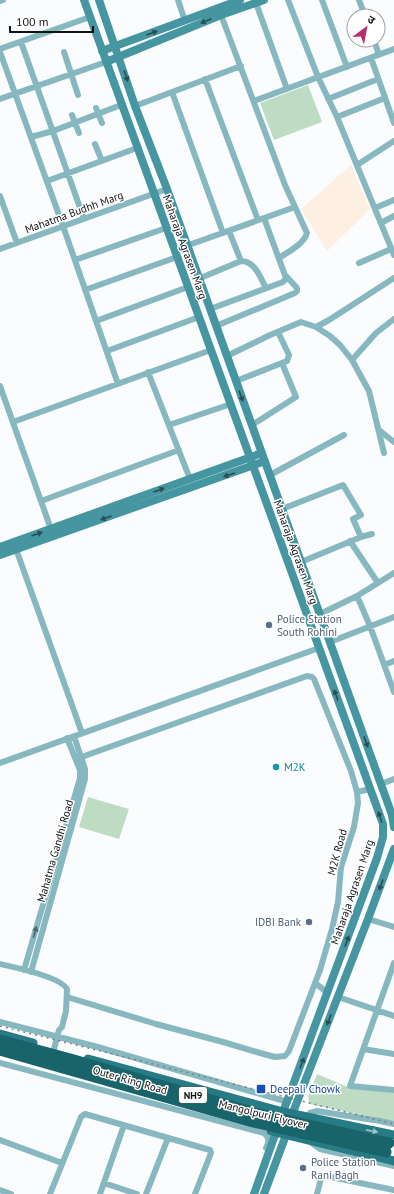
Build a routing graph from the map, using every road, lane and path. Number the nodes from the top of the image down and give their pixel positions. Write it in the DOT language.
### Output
graph roads {
  1 [pos="3,0"];
  2 [pos="84,0"];
  3 [pos="178,0"];
  4 [pos="237,0"];
  5 [pos="288,0"];
  6 [pos="322,0"];
  7 [pos="0,1"];
  8 [pos="101,1"];
  9 [pos="260,2"];
  10 [pos="222,15"];
  11 [pos="90,17"];
  12 [pos="185,21"];
  13 [pos="21,42"];
  14 [pos="115,47"];
  15 [pos="377,48"];
  16 [pos="394,49"];
  17 [pos="0,51"];
  18 [pos="102,51"];
  19 [pos="64,52"];
  20 [pos="379,55"];
  21 [pos="118,57"];
  22 [pos="371,58"];
  23 [pos="106,62"];
  24 [pos="241,66"];
  25 [pos="347,67"];
  26 [pos="71,74"];
  27 [pos="318,77"];
  28 [pos="206,79"];
  29 [pos="378,79"];
  30 [pos="37,86"];
  31 [pos="287,89"];
  32 [pos="172,92"];
  33 [pos="15,94"];
  34 [pos="78,95"];
  35 [pos="385,98"];
  36 [pos="0,99"];
  37 [pos="328,99"];
  38 [pos="254,101"];
  39 [pos="121,105"];
  40 [pos="135,106"];
  41 [pos="97,110"];
  42 [pos="72,115"];
  43 [pos="337,117"];
  44 [pos="75,122"];
  45 [pos="102,123"];
  46 [pos="394,123"];
  47 [pos="53,131"];
  48 [pos="79,133"];
  49 [pos="31,137"];
  50 [pos="394,141"];
  51 [pos="95,144"];
  52 [pos="137,148"];
  53 [pos="102,161"];
  54 [pos="357,165"];
  55 [pos="69,173"];
  56 [pos="47,181"];
  57 [pos="167,189"];
  58 [pos="154,194"];
  59 [pos="0,196"];
  60 [pos="394,200"];
  61 [pos="295,207"];
  62 [pos="375,208"];
  63 [pos="394,216"];
  64 [pos="84,218"];
  65 [pos="261,219"];
  66 [pos="380,223"];
  67 [pos="63,226"];
  68 [pos="166,228"];
  69 [pos="226,232"];
  70 [pos="394,236"];
  71 [pos="387,239"];
  72 [pos="17,243"];
  73 [pos="186,246"];
  74 [pos="0,249"];
  75 [pos="391,249"];
  76 [pos="394,256"];
  77 [pos="177,257"];
  78 [pos="279,258"];
  79 [pos="75,260"];
  80 [pos="241,261"];
  81 [pos="358,263"];
  82 [pos="287,277"];
  83 [pos="394,278"];
  84 [pos="198,279"];
  85 [pos="188,287"];
  86 [pos="266,288"];
  87 [pos="85,290"];
  88 [pos="210,309"];
  89 [pos="199,317"];
  90 [pos="394,319"];
  91 [pos="96,321"];
  92 [pos="216,326"];
  93 [pos="316,327"];
  94 [pos="278,332"];
  95 [pos="211,350"];
  96 [pos="107,351"];
  97 [pos="227,356"];
  98 [pos="352,360"];
  99 [pos="282,363"];
  100 [pos="148,372"];
  101 [pos="236,381"];
  102 [pos="118,384"];
  103 [pos="0,386"];
  104 [pos="231,404"];
  105 [pos="13,422"];
  106 [pos="169,424"];
  107 [pos="252,425"];
  108 [pos="379,430"];
  109 [pos="344,435"];
  110 [pos="394,442"];
  111 [pos="179,450"];
  112 [pos="262,453"];
  113 [pos="384,453"];
  114 [pos="250,458"];
  115 [pos="265,461"];
  116 [pos="254,466"];
  117 [pos="270,475"];
  118 [pos="190,479"];
  119 [pos="41,501"];
  120 [pos="282,509"];
  121 [pos="53,532"];
  122 [pos="372,534"];
  123 [pos="361,536"];
  124 [pos="350,541"];
  125 [pos="0,547"];
  126 [pos="16,549"];
  127 [pos="0,555"];
  128 [pos="301,562"];
  129 [pos="394,573"];
  130 [pos="378,583"];
  131 [pos="357,596"];
  132 [pos="320,614"];
  133 [pos="394,617"];
  134 [pos="370,626"];
  135 [pos="330,642"];
  136 [pos="319,648"];
  137 [pos="394,661"];
  138 [pos="384,665"];
  139 [pos="394,692"];
  140 [pos="82,733"];
  141 [pos="74,736"];
  142 [pos="67,738"];
  143 [pos="78,758"];
  144 [pos="0,763"];
  145 [pos="394,779"];
  146 [pos="381,784"];
  147 [pos="370,789"];
  148 [pos="357,792"];
  149 [pos="394,827"];
  150 [pos="380,847"];
  151 [pos="394,847"];
  152 [pos="393,857"];
  153 [pos="377,858"];
  154 [pos="368,919"];
  155 [pos="394,927"];
  156 [pos="394,963"];
  157 [pos="0,964"];
  158 [pos="24,970"];
  159 [pos="31,972"];
  160 [pos="392,972"];
  161 [pos="315,983"];
  162 [pos="328,993"];
  163 [pos="67,997"];
  164 [pos="338,997"];
  165 [pos="377,1010"];
  166 [pos="394,1016"];
  167 [pos="0,1022"];
  168 [pos="0,1034"];
  169 [pos="57,1037"];
  170 [pos="0,1040"];
  171 [pos="308,1048"];
  172 [pos="54,1049"];
  173 [pos="363,1049"];
  174 [pos="0,1050"];
  175 [pos="317,1052"];
  176 [pos="394,1054"];
  177 [pos="0,1056"];
  178 [pos="0,1063"];
  179 [pos="178,1083"];
  180 [pos="394,1090"];
  181 [pos="288,1102"];
  182 [pos="172,1104"];
  183 [pos="288,1114"];
  184 [pos="309,1118"];
  185 [pos="394,1124"];
  186 [pos="124,1125"];
  187 [pos="343,1126"];
  188 [pos="276,1132"];
  189 [pos="286,1135"];
  190 [pos="168,1138"];
  191 [pos="0,1140"];
  192 [pos="310,1140"];
  193 [pos="390,1144"];
  194 [pos="338,1148"];
  195 [pos="394,1162"];
  196 [pos="62,1163"];
  197 [pos="394,1166"];
  198 [pos="263,1172"];
  199 [pos="271,1175"];
  200 [pos="259,1180"];
  201 [pos="104,1183"];
  202 [pos="0,1190"];
  203 [pos="394,1190"];
  204 [pos="11,1194"];
  205 [pos="50,1194"];
  206 [pos="100,1194"];
  207 [pos="137,1194"];
  208 [pos="146,1194"];
  209 [pos="195,1194"];
  210 [pos="254,1194"];
  211 [pos="264,1194"];
  212 [pos="317,1194"];
  1 -- 7 [label="street"];
  2 -- 11 [label="street, Maharaja Agrasen Marg"];
  3 -- 12 [label="street"];
  4 -- 12 [label="street"];
  5 -- 27 [label="street"];
  6 -- 25 [label="street"];
  8 -- 14 [label="street, Maharaja Agrasen Marg"];
  9 -- 10 [label="street"];
  9 -- 31 [label="street"];
  10 -- 21 [label="street, one-way"];
  10 -- 24 [label="street"];
  11 -- 13 [label="street"];
  11 -- 18 [label="street, Maharaja Agrasen Marg"];
  14 -- 12 [label="street, one-way"];
  13 -- 17 [label="street"];
  13 -- 30 [label="street"];
  14 -- 18 [label="street"];
  14 -- 21 [label="street, Maharaja Agrasen Marg"];
  15 -- 20 [label="street"];
  16 -- 20 [label="street"];
  17 -- 33 [label="street"];
  18 -- 23 [label="street, Maharaja Agrasen Marg"];
  19 -- 26 [label="street"];
  20 -- 22 [label="street"];
  21 -- 23 [label="street"];
  21 -- 40 [label="street, Maharaja Agrasen Marg, one-way"];
  22 -- 25 [label="street"];
  22 -- 29 [label="street"];
  23 -- 26 [label="street"];
  23 -- 39 [label="street, Maharaja Agrasen Marg"];
  24 -- 28 [label="street"];
  24 -- 38 [label="street"];
  25 -- 27 [label="street"];
  26 -- 30 [label="street"];
  26 -- 34 [label="street"];
  27 -- 31 [label="street"];
  27 -- 37 [label="street"];
  28 -- 32 [label="street"];
  28 -- 65 [label="street"];
  29 -- 35 [label="street"];
  29 -- 37 [label="street"];
  30 -- 33 [label="street"];
  30 -- 47 [label="street"];
  31 -- 38 [label="street"];
  32 -- 40 [label="street"];
  32 -- 69 [label="street"];
  33 -- 36 [label="street"];
  33 -- 49 [label="street"];
  35 -- 43 [label="street"];
  35 -- 46 [label="street"];
  37 -- 43 [label="street"];
  38 -- 61 [label="street"];
  39 -- 41 [label="street"];
  39 -- 52 [label="street, Maharaja Agrasen Marg"];
  40 -- 57 [label="street, Maharaja Agrasen Marg"];
  41 -- 44 [label="street"];
  41 -- 45 [label="street"];
  42 -- 44 [label="street"];
  43 -- 54 [label="street"];
  44 -- 47 [label="street"];
  44 -- 48 [label="street"];
  47 -- 49 [label="street"];
  47 -- 55 [label="street"];
  49 -- 56 [label="street"];
  50 -- 54 [label="street"];
  51 -- 53 [label="street"];
  52 -- 53 [label="street"];
  52 -- 58 [label="street, Maharaja Agrasen Marg"];
  53 -- 55 [label="street"];
  54 -- 62 [label="street"];
  55 -- 56 [label="street"];
  55 -- 64 [label="street"];
  56 -- 67 [label="street"];
  57 -- 58 [label="street, Mahatma Budhh Marg"];
  57 -- 73 [label="street, Maharaja Agrasen Marg"];
  58 -- 64 [label="street, Mahatma Budhh Marg"];
  58 -- 68 [label="street, Maharaja Agrasen Marg"];
  59 -- 72 [label="street"];
  60 -- 62 [label="street"];
  61 -- 65 [label="street"];
  61 -- 78 [label="street"];
  62 -- 66 [label="street"];
  63 -- 66 [label="street"];
  64 -- 67 [label="street, Mahatma Budhh Marg"];
  65 -- 69 [label="street"];
  65 -- 78 [label="street"];
  66 -- 71 [label="street"];
  67 -- 72 [label="street, Mahatma Budhh Marg"];
  67 -- 79 [label="street"];
  68 -- 77 [label="street, Maharaja Agrasen Marg"];
  68 -- 79 [label="street"];
  69 -- 73 [label="street"];
  69 -- 80 [label="street"];
  70 -- 71 [label="street"];
  71 -- 75 [label="street"];
  72 -- 74 [label="street, Mahatma Budhh Marg"];
  73 -- 84 [label="street, Maharaja Agrasen Marg"];
  75 -- 76 [label="street"];
  75 -- 81 [label="street"];
  77 -- 85 [label="street, Maharaja Agrasen Marg"];
  77 -- 87 [label="street"];
  78 -- 82 [label="street"];
  79 -- 87 [label="street"];
  80 -- 84 [label="street"];
  80 -- 86 [label="street"];
  82 -- 86 [label="street"];
  82 -- 92 [label="street"];
  83 -- 93 [label="street"];
  84 -- 88 [label="street, Maharaja Agrasen Marg"];
  85 -- 89 [label="street, Maharaja Agrasen Marg"];
  85 -- 91 [label="street"];
  86 -- 88 [label="street"];
  87 -- 91 [label="street"];
  88 -- 92 [label="street, Maharaja Agrasen Marg"];
  89 -- 95 [label="street, Maharaja Agrasen Marg"];
  89 -- 96 [label="street"];
  90 -- 98 [label="street"];
  91 -- 96 [label="street"];
  92 -- 97 [label="street, Maharaja Agrasen Marg"];
  93 -- 94 [label="street"];
  93 -- 98 [label="street"];
  94 -- 97 [label="street"];
  94 -- 99 [label="street"];
  95 -- 100 [label="street"];
  95 -- 104 [label="street, Maharaja Agrasen Marg"];
  96 -- 102 [label="street"];
  97 -- 101 [label="street, Maharaja Agrasen Marg"];
  98 -- 108 [label="street"];
  99 -- 101 [label="street"];
  99 -- 107 [label="street"];
  100 -- 102 [label="street"];
  100 -- 106 [label="street"];
  101 -- 107 [label="street, Maharaja Agrasen Marg, one-way"];
  102 -- 105 [label="street"];
  103 -- 105 [label="street"];
  104 -- 106 [label="street"];
  104 -- 114 [label="street, Maharaja Agrasen Marg"];
  105 -- 119 [label="street"];
  106 -- 111 [label="street"];
  107 -- 112 [label="street, Maharaja Agrasen Marg"];
  108 -- 110 [label="street"];
  108 -- 113 [label="street"];
  109 -- 117 [label="street"];
  111 -- 118 [label="street"];
  111 -- 119 [label="street"];
  112 -- 114 [label="street"];
  112 -- 115 [label="street, Maharaja Agrasen Marg"];
  114 -- 116 [label="street, Maharaja Agrasen Marg"];
  114 -- 118 [label="street"];
  115 -- 116 [label="street"];
  115 -- 117 [label="street, Maharaja Agrasen Marg"];
  116 -- 121 [label="street, one-way"];
  116 -- 136 [label="street, Maharaja Agrasen Marg"];
  117 -- 120 [label="street, Maharaja Agrasen Marg"];
  121 -- 118 [label="street, one-way"];
  119 -- 121 [label="street"];
  120 -- 123 [label="street"];
  120 -- 128 [label="street, Maharaja Agrasen Marg"];
  125 -- 121 [label="street, one-way"];
  121 -- 126 [label="street"];
  122 -- 123 [label="street"];
  123 -- 124 [label="street"];
  124 -- 128 [label="street"];
  124 -- 130 [label="street"];
  126 -- 127 [label="street"];
  126 -- 140 [label="street"];
  128 -- 132 [label="street, Maharaja Agrasen Marg"];
  129 -- 130 [label="street"];
  130 -- 131 [label="street"];
  131 -- 132 [label="street"];
  131 -- 134 [label="street"];
  132 -- 135 [label="street, Maharaja Agrasen Marg"];
  133 -- 134 [label="street"];
  134 -- 135 [label="street"];
  134 -- 138 [label="street"];
  135 -- 146 [label="street, Maharaja Agrasen Marg, one-way"];
  136 -- 140 [label="street"];
  147 -- 136 [label="street, Maharaja Agrasen Marg, one-way"];
  137 -- 138 [label="street"];
  138 -- 139 [label="street"];
  140 -- 141 [label="street"];
  141 -- 142 [label="street"];
  141 -- 143 [label="street, Mahatma Gandhi Road"];
  142 -- 143 [label="street, Mahatma Gandhi Road"];
  142 -- 144 [label="street"];
  143 -- 148 [label="street, M2K Road"];
  158 -- 143 [label="street, Mahatma Gandhi Road, one-way"];
  143 -- 159 [label="street, Mahatma Gandhi Road"];
  145 -- 146 [label="street"];
  146 -- 149 [label="street, Maharaja Agrasen Marg"];
  147 -- 148 [label="street"];
  150 -- 147 [label="street, Maharaja Agrasen Marg, one-way"];
  148 -- 161 [label="street, M2K Road"];
  150 -- 151 [label="street"];
  150 -- 153 [label="street, Maharaja Agrasen Marg"];
  151 -- 152 [label="street, Maharaja Agrasen Marg"];
  152 -- 153 [label="street"];
  152 -- 154 [label="street, Maharaja Agrasen Marg, one-way"];
  162 -- 153 [label="street, Maharaja Agrasen Marg, one-way"];
  154 -- 155 [label="street"];
  154 -- 164 [label="street, Maharaja Agrasen Marg"];
  156 -- 160 [label="street"];
  157 -- 158 [label="street"];
  158 -- 159 [label="street"];
  159 -- 163 [label="street"];
  160 -- 165 [label="street"];
  161 -- 162 [label="street"];
  161 -- 163 [label="street, M2K Road"];
  162 -- 171 [label="street, Maharaja Agrasen Marg"];
  163 -- 169 [label="street"];
  164 -- 165 [label="street"];
  164 -- 175 [label="street, Maharaja Agrasen Marg, one-way"];
  165 -- 166 [label="street"];
  165 -- 173 [label="street"];
  167 -- 169 [label="street"];
  168 -- 172 [label="main road, Outer Ring Road"];
  169 -- 172 [label="street"];
  169 -- 181 [label="street"];
  170 -- 193 [label="highway, Mangolpuri Flyover / NH9, bridge"];
  171 -- 175 [label="street"];
  181 -- 171 [label="street, Maharaja Agrasen Marg, one-way"];
  172 -- 179 [label="main road, Outer Ring Road"];
  173 -- 176 [label="street"];
  173 -- 180 [label="street"];
  174 -- 193 [label="highway, Mangolpuri Flyover / NH9, bridge"];
  175 -- 183 [label="street, Maharaja Agrasen Marg"];
  177 -- 182 [label="main road, Outer Ring Road"];
  178 -- 200 [label="street"];
  179 -- 182 [label="main road"];
  179 -- 183 [label="main road, Outer Ring Road"];
  181 -- 183 [label="street, Maharaja Agrasen Marg"];
  182 -- 188 [label="main road, Outer Ring Road"];
  183 -- 184 [label="main road, Outer Ring Road"];
  184 -- 185 [label="street"];
  184 -- 187 [label="main road, Outer Ring Road"];
  186 -- 190 [label="street"];
  186 -- 196 [label="street"];
  186 -- 201 [label="street"];
  187 -- 193 [label="main road, Outer Ring Road, one-way"];
  187 -- 194 [label="main road"];
  188 -- 189 [label="main road, Outer Ring Road"];
  188 -- 198 [label="street"];
  189 -- 192 [label="main road, Outer Ring Road"];
  189 -- 199 [label="street"];
  190 -- 208 [label="street"];
  190 -- 209 [label="street"];
  191 -- 196 [label="street"];
  192 -- 194 [label="main road, Outer Ring Road"];
  192 -- 197 [label="street"];
  194 -- 195 [label="main road, Outer Ring Road"];
  196 -- 205 [label="street"];
  198 -- 199 [label="street"];
  198 -- 200 [label="street"];
  199 -- 211 [label="street"];
  200 -- 210 [label="street"];
  201 -- 206 [label="street"];
  201 -- 207 [label="street"];
  202 -- 204 [label="street"];
  203 -- 212 [label="street"];
}
